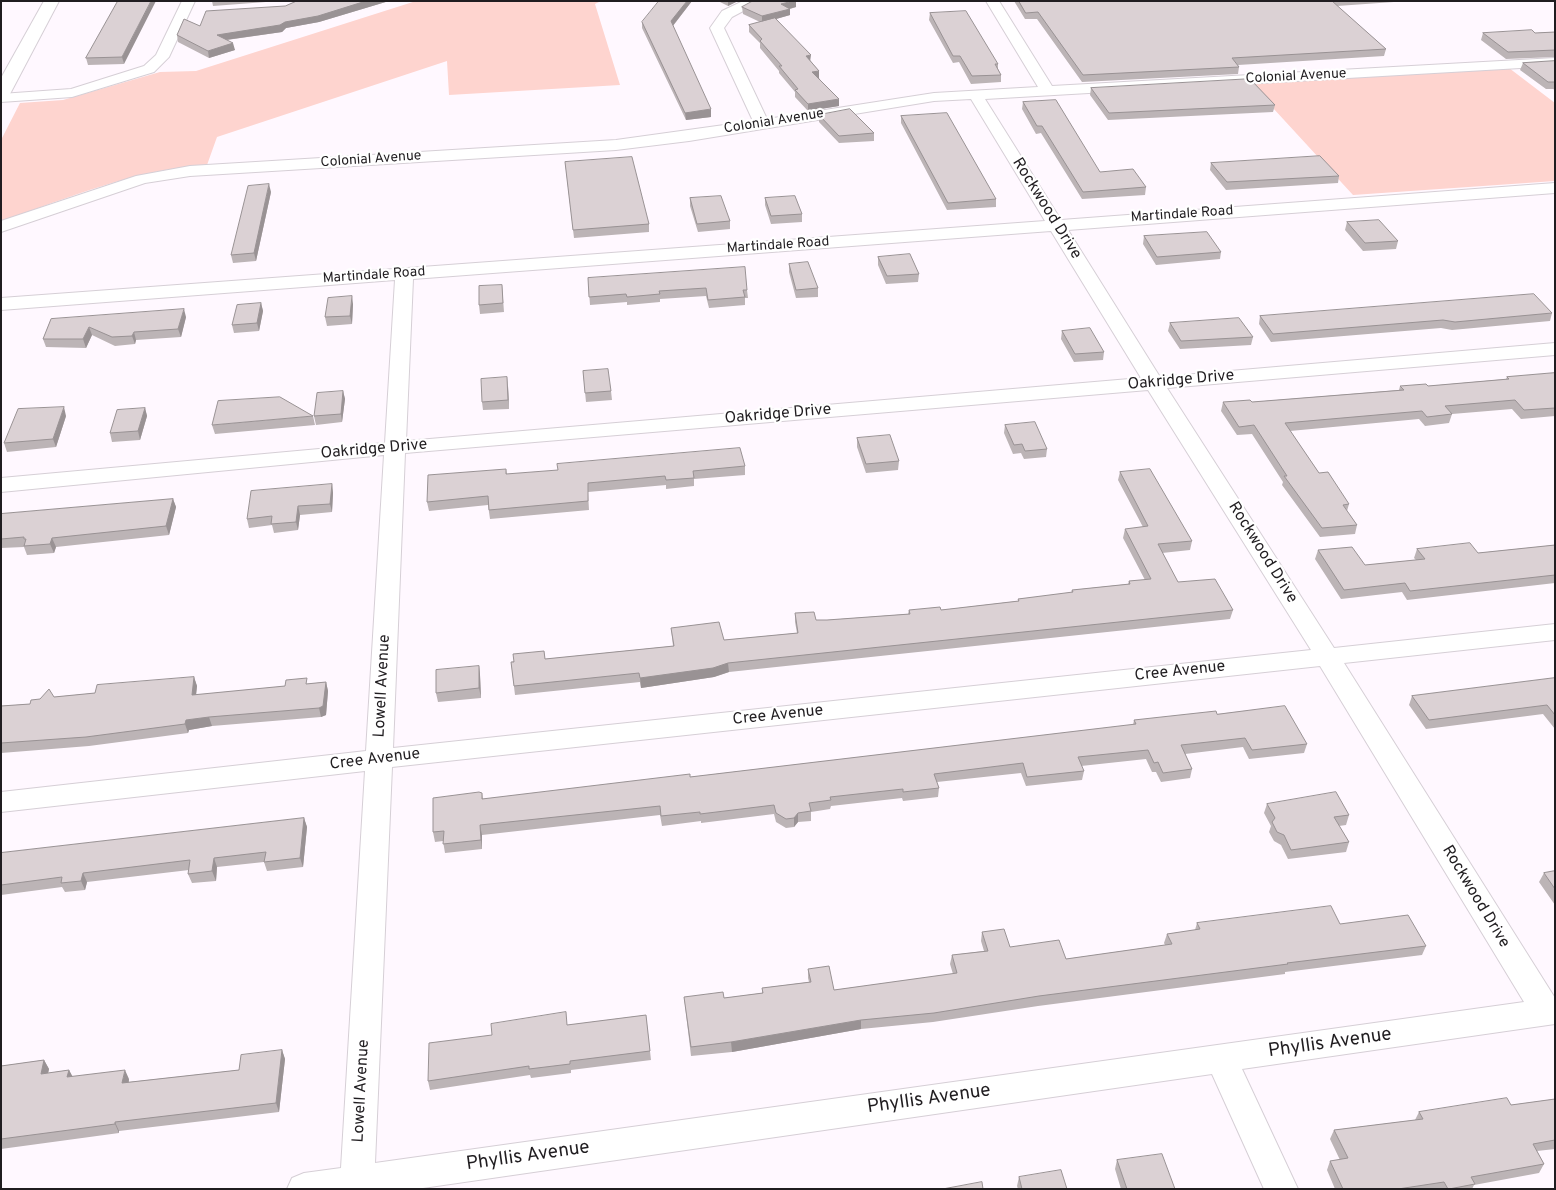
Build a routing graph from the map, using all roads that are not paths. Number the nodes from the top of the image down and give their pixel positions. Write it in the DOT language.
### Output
graph roads {
  1 [pos="52,1"];
  2 [pos="756,1"];
  3 [pos="992,1"];
  4 [pos="187,7"];
  5 [pos="200,12"];
  6 [pos="1555,62"];
  7 [pos="1047,89"];
  8 [pos="975,94"];
  9 [pos="1,96"];
  10 [pos="762,124"];
  11 [pos="1555,188"];
  12 [pos="1056,225"];
  13 [pos="1,227"];
  14 [pos="404,274"];
  15 [pos="1,304"];
  16 [pos="1555,348"];
  17 [pos="1154,383"];
  18 [pos="395,448"];
  19 [pos="1,485"];
  20 [pos="1555,632"];
  21 [pos="1327,656"];
  22 [pos="379,759"];
  23 [pos="1,802"];
  24 [pos="1550,1012"];
  25 [pos="1221,1059"];
  26 [pos="357,1185"];
  27 [pos="304,1189"];
  28 [pos="1281,1189"];
  1 -- 9 [label="street"];
  2 -- 10 [label="street"];
  3 -- 7 [label="street"];
  4 -- 5 [label="street"];
  4 -- 9 [label="street"];
  6 -- 7 [label="street, Colonial Avenue"];
  7 -- 8 [label="street, Colonial Avenue"];
  8 -- 10 [label="street, Colonial Avenue"];
  8 -- 12 [label="street, Rockwood Drive"];
  10 -- 13 [label="street, Colonial Avenue"];
  11 -- 12 [label="street, Martindale Road"];
  12 -- 14 [label="street, Martindale Road"];
  12 -- 17 [label="street, Rockwood Drive"];
  14 -- 15 [label="street, Martindale Road"];
  14 -- 18 [label="street, Lowell Avenue"];
  16 -- 17 [label="street, Oakridge Drive"];
  17 -- 18 [label="street, Oakridge Drive"];
  17 -- 21 [label="street, Rockwood Drive"];
  18 -- 19 [label="street, Oakridge Drive"];
  18 -- 22 [label="street, Lowell Avenue"];
  20 -- 21 [label="street, Cree Avenue"];
  21 -- 22 [label="street, Cree Avenue"];
  21 -- 24 [label="street, Rockwood Drive"];
  22 -- 23 [label="street, Cree Avenue"];
  22 -- 26 [label="street, Lowell Avenue"];
  24 -- 25 [label="street, Phyllis Avenue"];
  25 -- 26 [label="street, Phyllis Avenue"];
  25 -- 28 [label="street"];
  26 -- 27 [label="street, Phyllis Avenue"];
}
